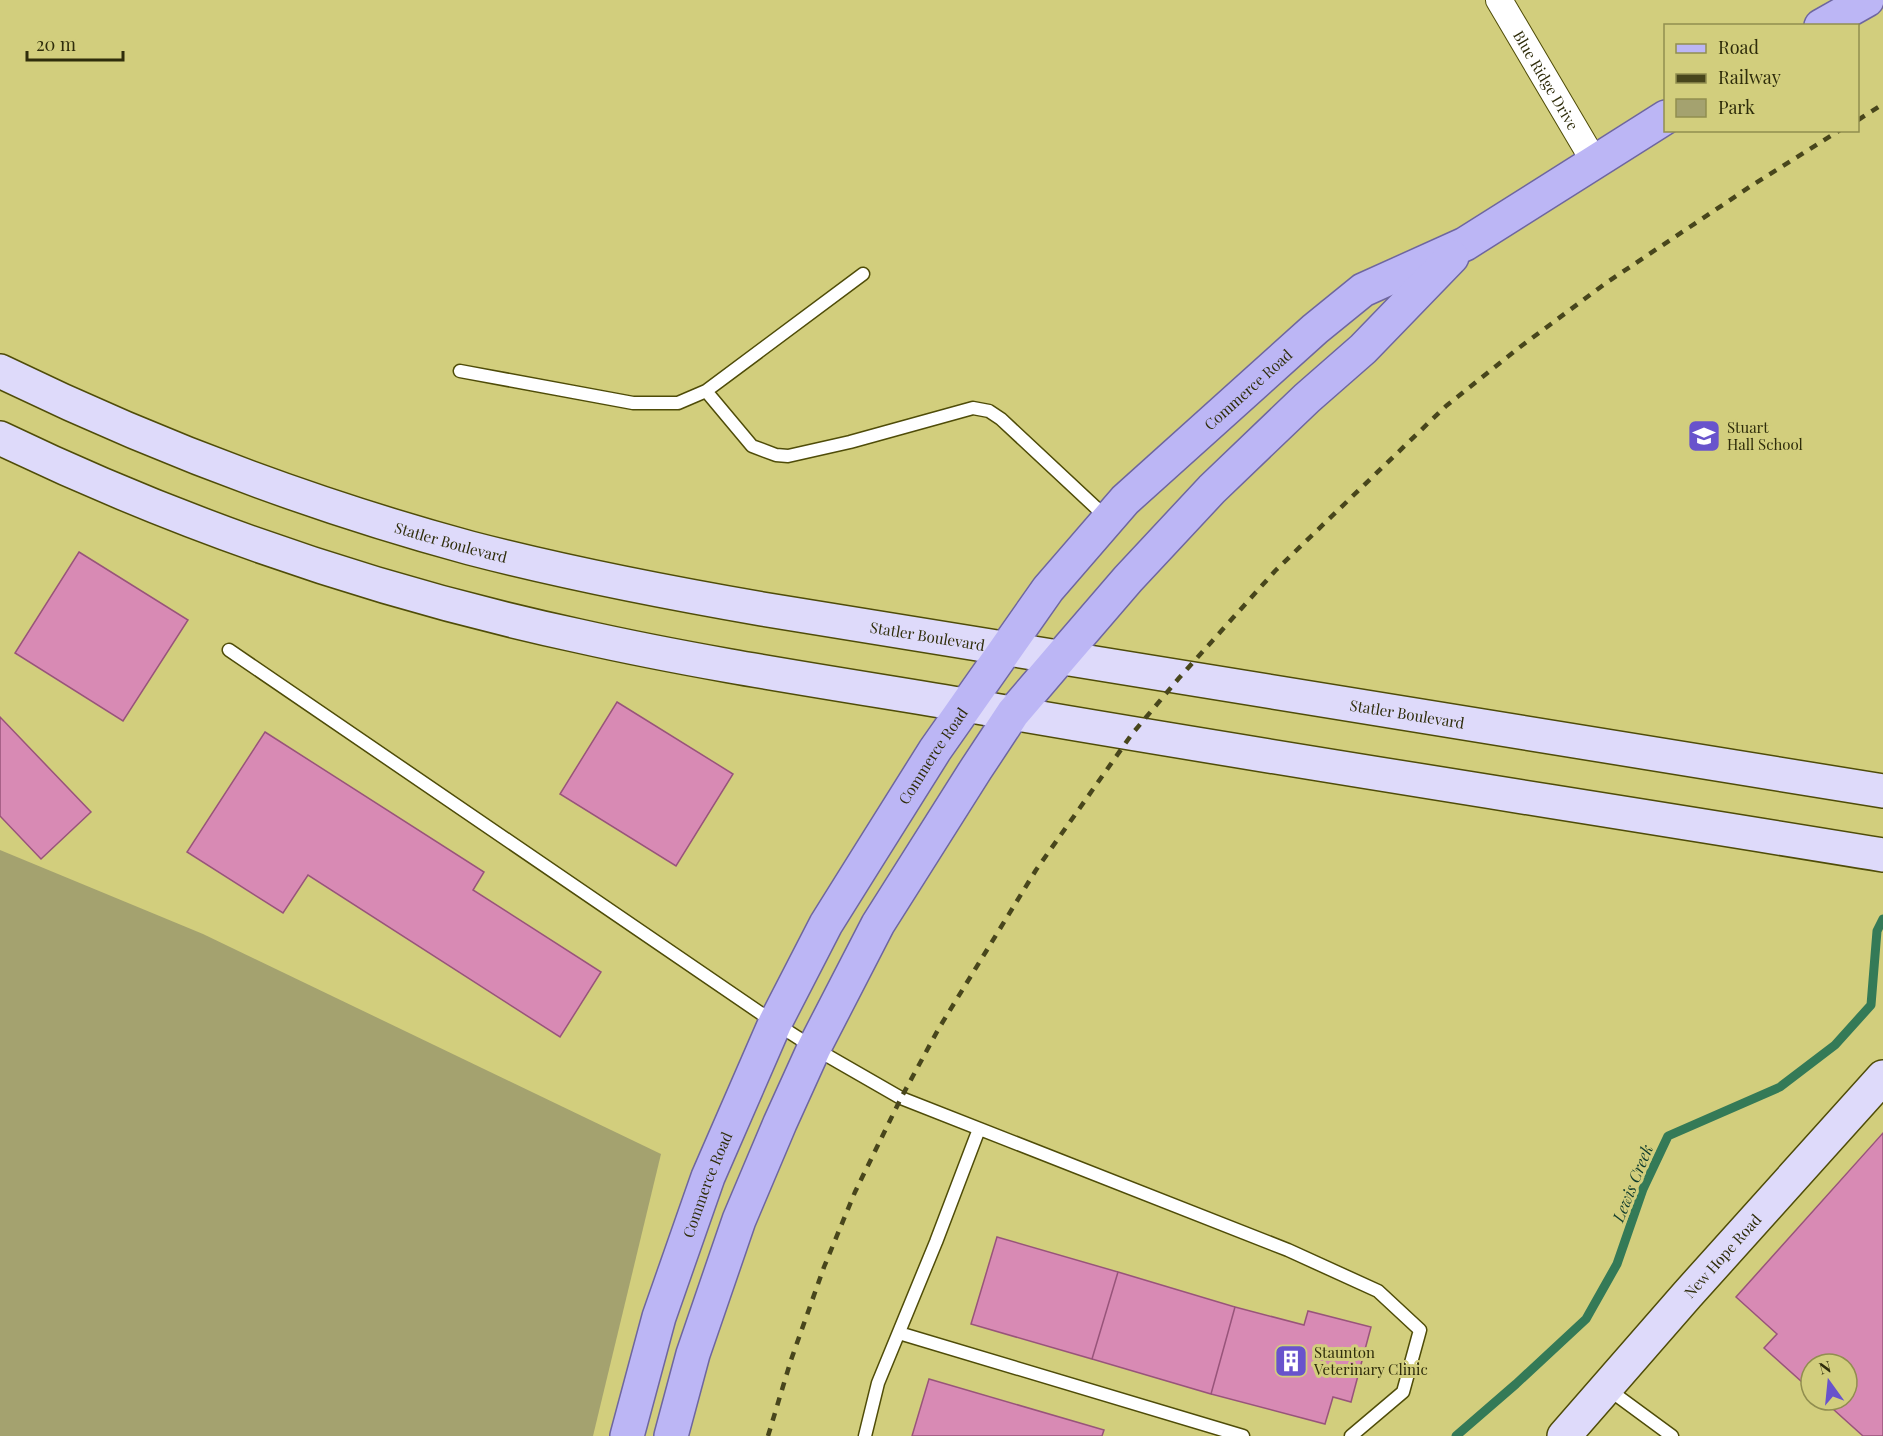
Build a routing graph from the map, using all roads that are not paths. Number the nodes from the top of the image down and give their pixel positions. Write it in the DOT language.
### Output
graph roads {
  1 [pos="1499,0"];
  2 [pos="1867,0"];
  3 [pos="1825,24"];
  4 [pos="1664,118"];
  5 [pos="1594,161"];
  6 [pos="1465,244"];
  7 [pos="863,274"];
  8 [pos="0,371"];
  9 [pos="460,371"];
  10 [pos="706,391"];
  11 [pos="0,438"];
  12 [pos="1108,519"];
  13 [pos="1006,649"];
  14 [pos="228,650"];
  15 [pos="1060,658"];
  16 [pos="966,705"];
  17 [pos="1013,714"];
  18 [pos="1868,789"];
  19 [pos="1883,855"];
  20 [pos="775,1023"];
  21 [pos="814,1048"];
  22 [pos="1883,1077"];
  23 [pos="979,1129"];
  24 [pos="899,1333"];
  25 [pos="1607,1388"];
  26 [pos="627,1436"];
  27 [pos="671,1436"];
  28 [pos="865,1436"];
  29 [pos="1243,1436"];
  30 [pos="1351,1436"];
  31 [pos="1564,1436"];
  32 [pos="1672,1436"];
  1 -- 5 [label="street, Blue Ridge Drive"];
  2 -- 3 [label="main road"];
  4 -- 5 [label="main road, Commerce Road"];
  5 -- 6 [label="main road, Commerce Road"];
  6 -- 12 [label="main road, Commerce Road"];
  6 -- 15 [label="main road, Commerce Road"];
  7 -- 10 [label="lane"];
  8 -- 13 [label="main road, Statler Boulevard"];
  9 -- 10 [label="lane"];
  10 -- 12 [label="lane"];
  11 -- 16 [label="main road"];
  12 -- 13 [label="main road, Commerce Road"];
  13 -- 15 [label="main road, Statler Boulevard"];
  13 -- 16 [label="main road, Commerce Road"];
  14 -- 20 [label="lane"];
  15 -- 17 [label="main road, Commerce Road"];
  15 -- 18 [label="main road, Statler Boulevard"];
  16 -- 17 [label="main road"];
  16 -- 20 [label="main road, Commerce Road"];
  17 -- 19 [label="main road"];
  17 -- 21 [label="main road, Commerce Road"];
  20 -- 21 [label="lane"];
  20 -- 26 [label="main road, Commerce Road"];
  21 -- 23 [label="lane"];
  21 -- 27 [label="main road, Commerce Road"];
  22 -- 25 [label="main road, New Hope Road"];
  23 -- 24 [label="lane"];
  23 -- 30 [label="lane"];
  24 -- 28 [label="lane"];
  24 -- 29 [label="lane"];
  25 -- 31 [label="main road, New Hope Road"];
  25 -- 32 [label="lane"];
}
